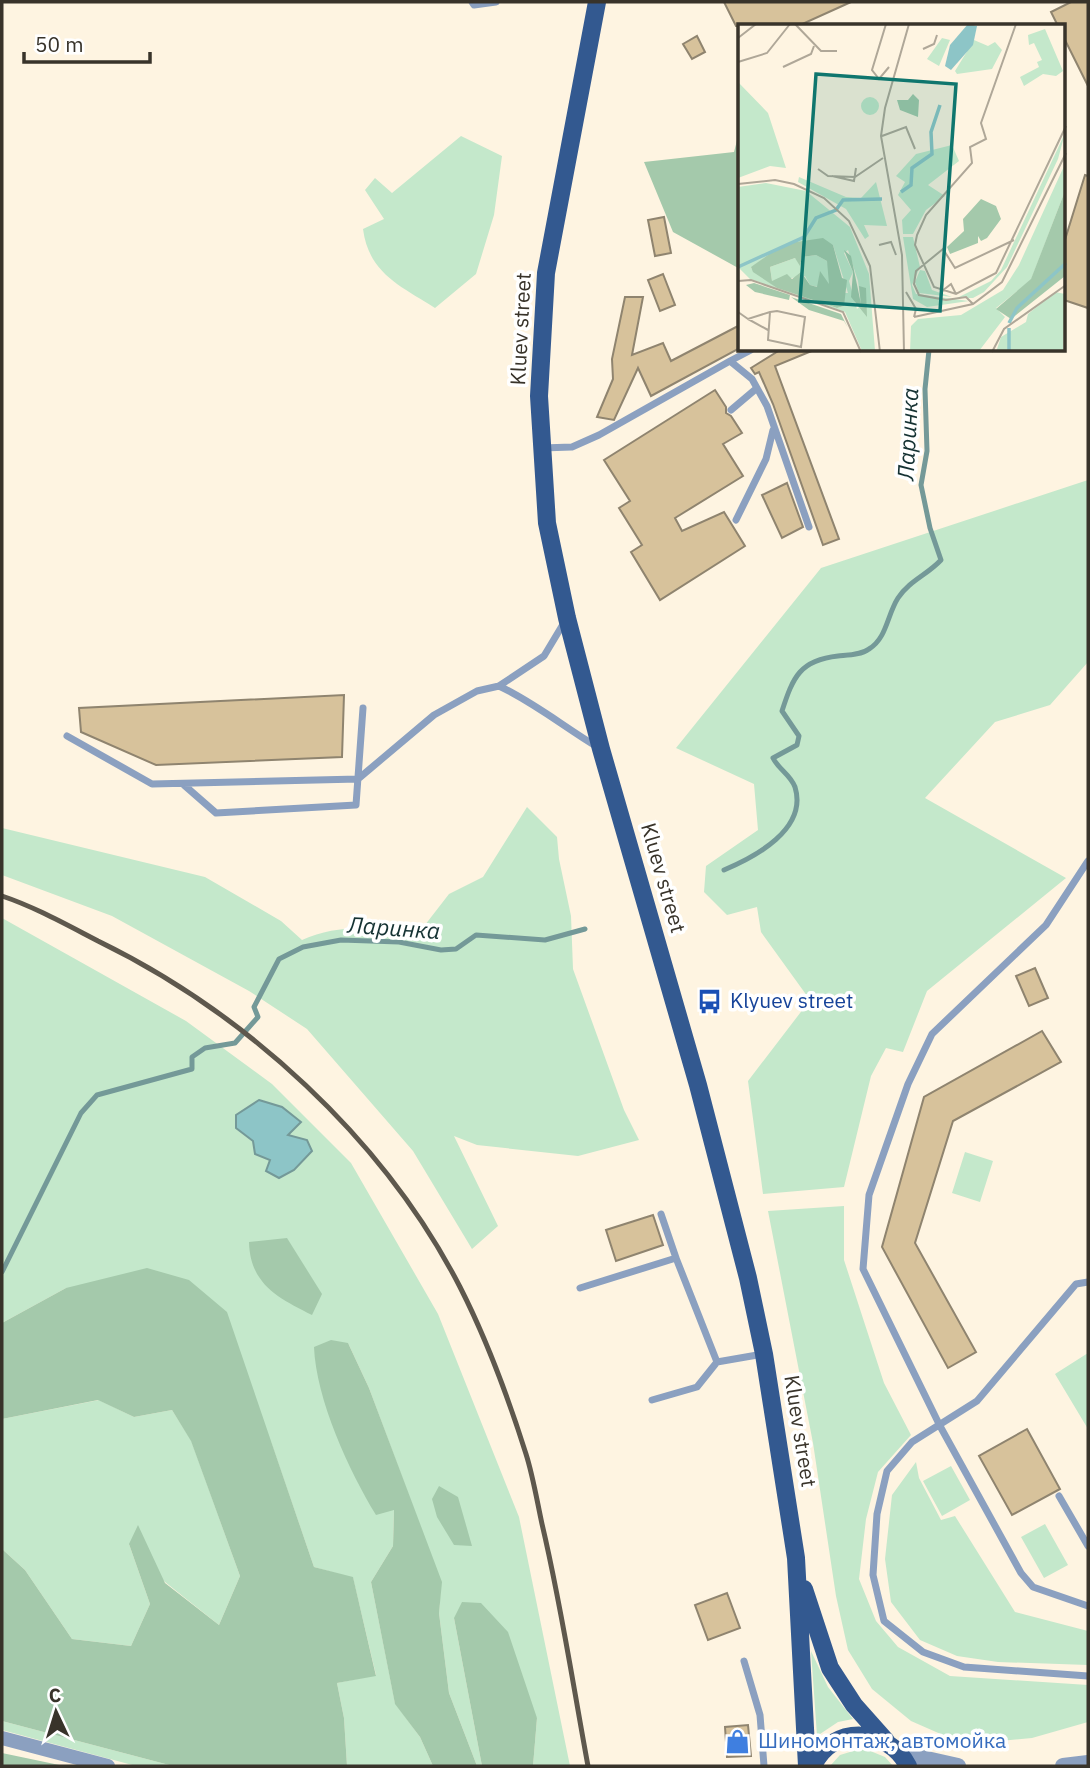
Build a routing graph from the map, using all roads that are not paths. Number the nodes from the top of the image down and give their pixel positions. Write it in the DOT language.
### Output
graph roads {
  1 [pos="472,2"];
  2 [pos="496,2"];
  3 [pos="597,2"];
  4 [pos="747,352"];
  5 [pos="730,361"];
  6 [pos="757,388"];
  7 [pos="731,410"];
  8 [pos="773,430"];
  9 [pos="542,449"];
  10 [pos="736,520"];
  11 [pos="809,527"];
  12 [pos="567,618"];
  13 [pos="499,686"];
  14 [pos="363,708"];
  15 [pos="67,736"];
  16 [pos="600,749"];
  17 [pos="358,779"];
  18 [pos="184,785"];
  19 [pos="1088,861"];
  20 [pos="661,1214"];
  21 [pos="676,1258"];
  22 [pos="1088,1282"];
  23 [pos="580,1288"];
  24 [pos="764,1354"];
  25 [pos="717,1362"];
  26 [pos="652,1400"];
  27 [pos="940,1426"];
  28 [pos="1059,1496"];
  29 [pos="1088,1546"];
  30 [pos="796,1558"];
  31 [pos="1088,1606"];
  32 [pos="744,1661"];
  33 [pos="1088,1676"];
  34 [pos="2,1738"];
  35 [pos="886,1741"];
  36 [pos="904,1759"];
  37 [pos="1088,1763"];
  38 [pos="108,1766"];
  39 [pos="764,1766"];
  40 [pos="807,1766"];
  41 [pos="813,1766"];
  42 [pos="958,1766"];
  43 [pos="1063,1766"];
  1 -- 2 [label="lane"];
  3 -- 9 [label="main road, Kluev street"];
  4 -- 5 [label="lane"];
  5 -- 6 [label="lane"];
  5 -- 9 [label="lane"];
  6 -- 7 [label="lane"];
  6 -- 8 [label="lane"];
  8 -- 10 [label="lane"];
  8 -- 11 [label="lane"];
  9 -- 12 [label="main road, Kluev street"];
  12 -- 13 [label="lane"];
  12 -- 16 [label="main road, Kluev street"];
  13 -- 16 [label="lane"];
  13 -- 17 [label="lane"];
  14 -- 17 [label="lane"];
  15 -- 18 [label="lane"];
  16 -- 24 [label="main road, Kluev street"];
  17 -- 18 [label="lane"];
  17 -- 18 [label="lane"];
  19 -- 27 [label="lane"];
  20 -- 21 [label="lane"];
  21 -- 23 [label="lane"];
  21 -- 25 [label="lane"];
  22 -- 27 [label="lane"];
  24 -- 25 [label="lane"];
  24 -- 30 [label="main road, Kluev street"];
  25 -- 26 [label="lane"];
  27 -- 31 [label="lane"];
  27 -- 33 [label="lane"];
  28 -- 29 [label="lane"];
  30 -- 35 [label="main road"];
  30 -- 40 [label="main road, Kluev street"];
  32 -- 39 [label="lane"];
  34 -- 38 [label="street"];
  35 -- 36 [label="main road"];
  35 -- 41 [label="main road"];
  36 -- 42 [label="street"];
  37 -- 43 [label="street"];
}
